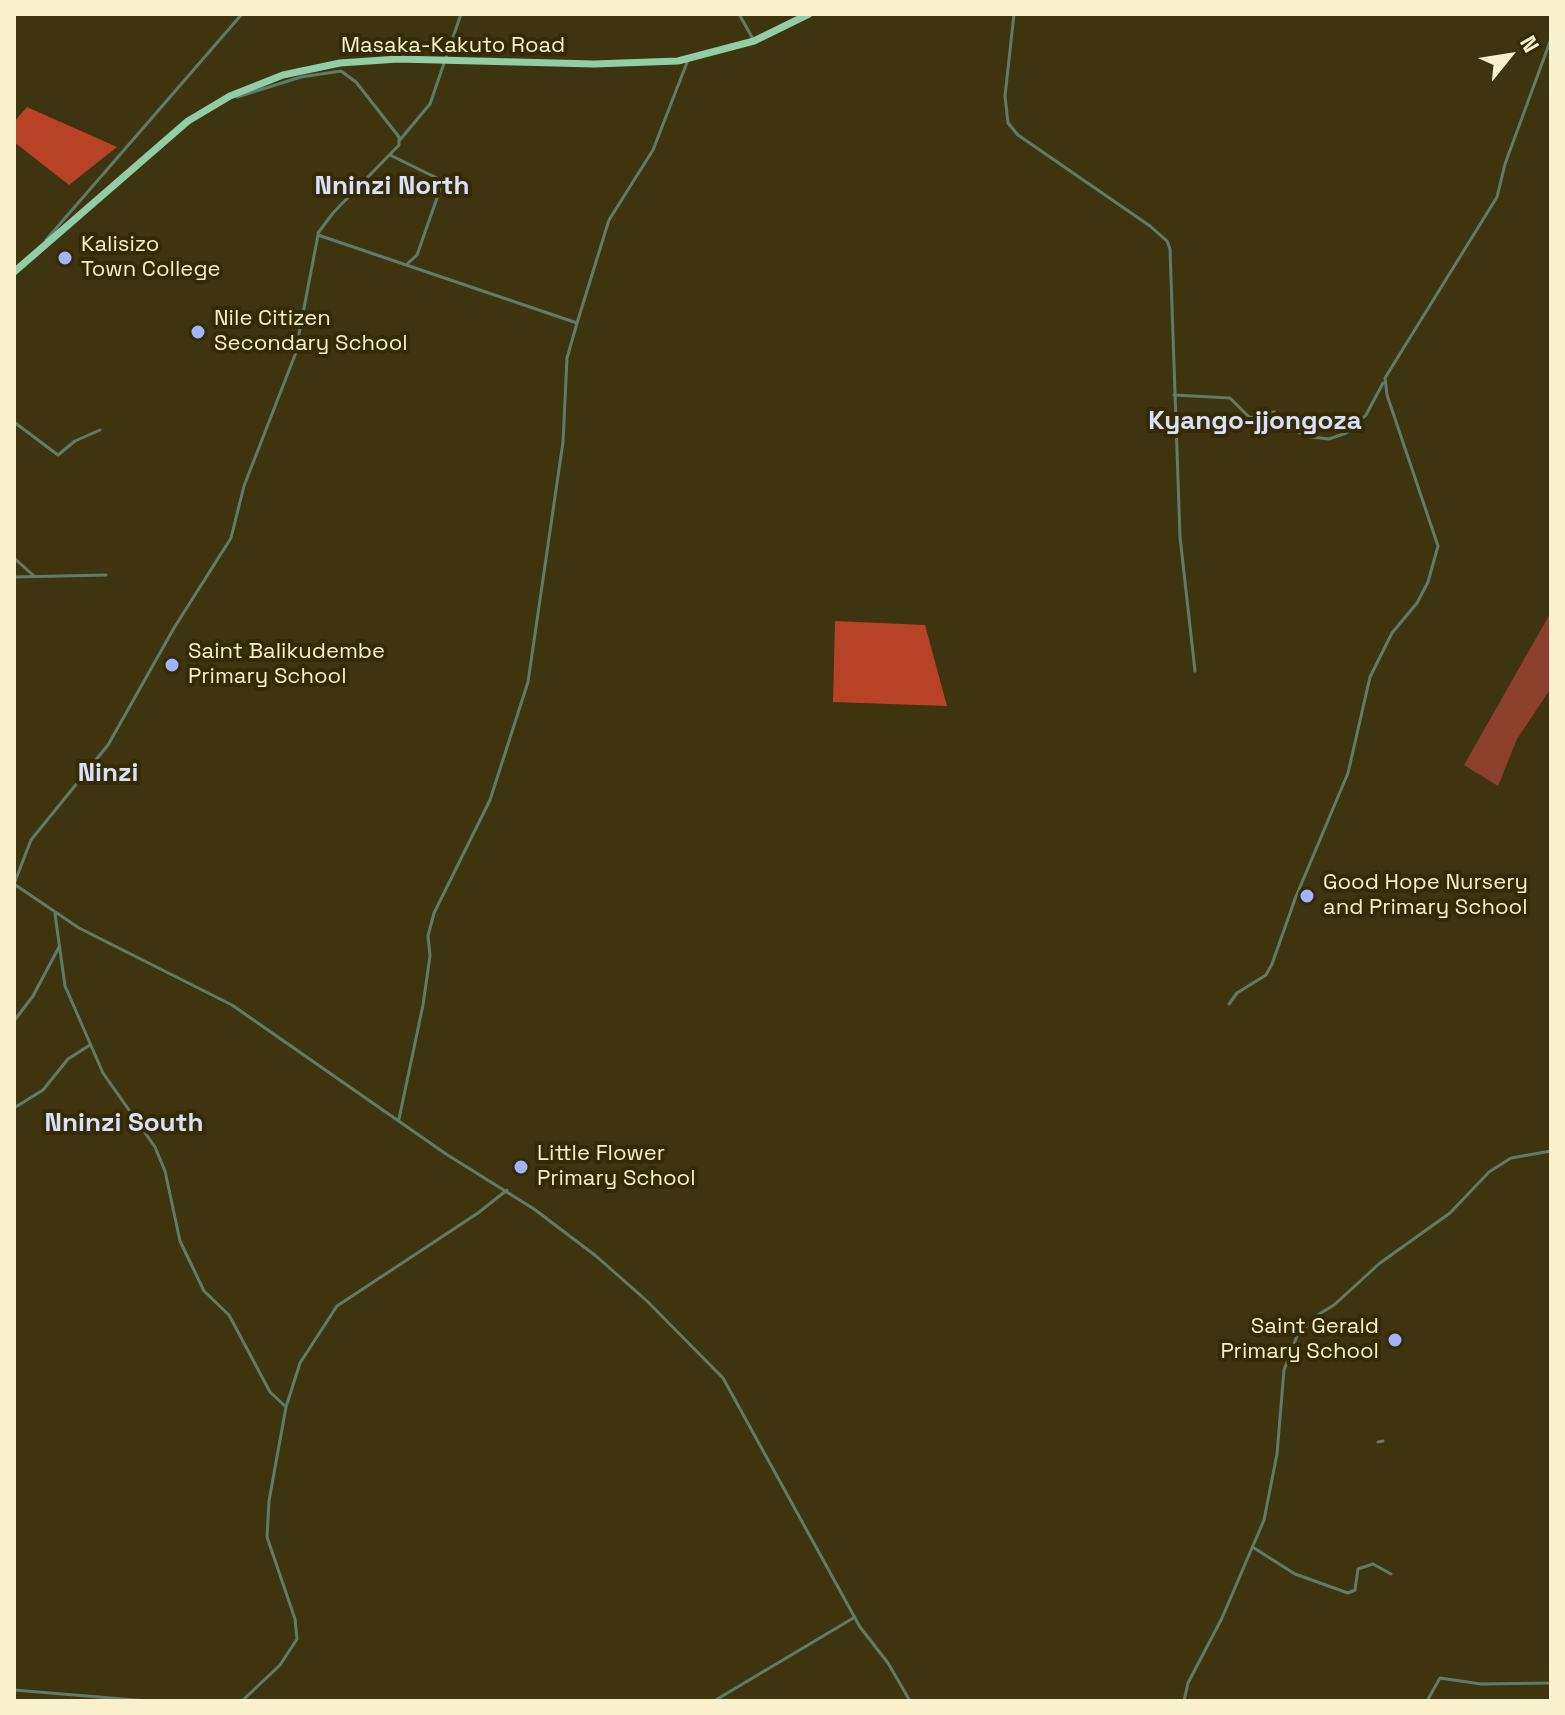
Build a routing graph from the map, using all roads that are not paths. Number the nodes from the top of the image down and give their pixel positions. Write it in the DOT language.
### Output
graph roads {
  1 [pos="242,14"];
  2 [pos="461,14"];
  3 [pos="739,14"];
  4 [pos="809,14"];
  5 [pos="1014,14"];
  6 [pos="1551,39"];
  7 [pos="754,41"];
  8 [pos="447,60"];
  9 [pos="688,60"];
  10 [pos="230,96"];
  11 [pos="399,141"];
  12 [pos="390,155"];
  13 [pos="318,235"];
  14 [pos="31,258"];
  15 [pos="407,265"];
  16 [pos="14,272"];
  17 [pos="577,323"];
  18 [pos="1385,378"];
  19 [pos="1174,395"];
  20 [pos="14,422"];
  21 [pos="100,430"];
  22 [pos="14,558"];
  23 [pos="106,575"];
  24 [pos="34,576"];
  25 [pos="14,577"];
  26 [pos="1195,671"];
  27 [pos="14,884"];
  28 [pos="55,913"];
  29 [pos="59,947"];
  30 [pos="1229,1004"];
  31 [pos="14,1021"];
  32 [pos="90,1045"];
  33 [pos="14,1108"];
  34 [pos="399,1119"];
  35 [pos="1551,1151"];
  36 [pos="507,1190"];
  37 [pos="286,1407"];
  38 [pos="1254,1548"];
  39 [pos="1391,1574"];
  40 [pos="855,1617"];
  41 [pos="1551,1683"];
  42 [pos="14,1690"];
  43 [pos="131,1700"];
  44 [pos="147,1701"];
  45 [pos="242,1701"];
  46 [pos="714,1701"];
  47 [pos="910,1701"];
  48 [pos="1184,1701"];
  49 [pos="1427,1701"];
  1 -- 14 [label="street"];
  2 -- 8 [label="street"];
  3 -- 7 [label="street"];
  4 -- 7 [label="highway, Masaka-Kakuto Road"];
  5 -- 19 [label="street"];
  6 -- 18 [label="street"];
  7 -- 9 [label="highway, Masaka-Kakuto Road"];
  8 -- 9 [label="highway, Masaka-Kakuto Road"];
  8 -- 10 [label="highway, Masaka-Kakuto Road"];
  8 -- 11 [label="street"];
  9 -- 17 [label="street"];
  10 -- 11 [label="street"];
  10 -- 14 [label="highway, Masaka-Kakuto Road"];
  11 -- 12 [label="street"];
  12 -- 13 [label="street"];
  12 -- 15 [label="street"];
  13 -- 15 [label="street"];
  13 -- 27 [label="street"];
  14 -- 16 [label="highway, Masaka-Kakuto Road"];
  15 -- 17 [label="street"];
  17 -- 34 [label="street"];
  18 -- 19 [label="street"];
  18 -- 30 [label="street"];
  19 -- 26 [label="street"];
  20 -- 21 [label="street"];
  22 -- 24 [label="street"];
  23 -- 24 [label="street"];
  24 -- 25 [label="street"];
  27 -- 28 [label="street"];
  28 -- 29 [label="street"];
  28 -- 34 [label="street"];
  29 -- 31 [label="street"];
  29 -- 32 [label="street"];
  32 -- 33 [label="street"];
  32 -- 37 [label="street"];
  34 -- 36 [label="street"];
  35 -- 38 [label="street"];
  36 -- 37 [label="street"];
  36 -- 40 [label="street"];
  37 -- 45 [label="street"];
  38 -- 39 [label="street"];
  38 -- 48 [label="street"];
  40 -- 46 [label="street"];
  40 -- 47 [label="street"];
  41 -- 49 [label="street"];
  42 -- 43 [label="street"];
  43 -- 44 [label="street"];
}
